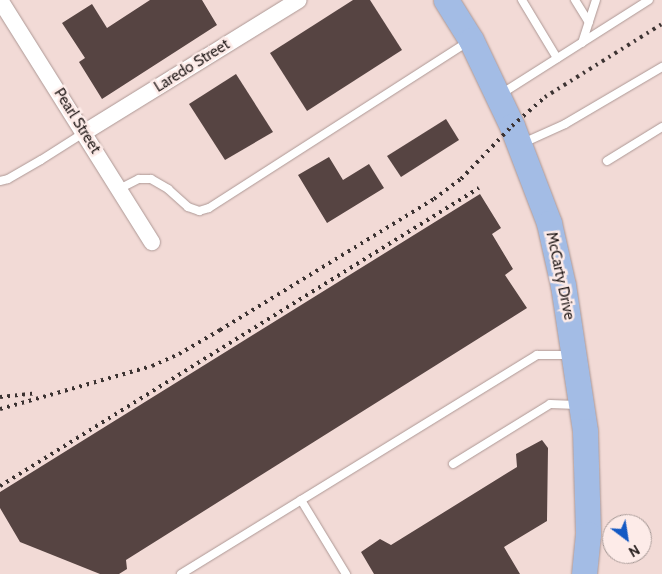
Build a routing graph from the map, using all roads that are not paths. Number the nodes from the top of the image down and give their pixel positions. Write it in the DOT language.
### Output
graph roads {
  1 [pos="0,0"];
  2 [pos="299,0"];
  3 [pos="446,0"];
  4 [pos="522,0"];
  5 [pos="575,0"];
  6 [pos="596,0"];
  7 [pos="649,0"];
  8 [pos="589,22"];
  9 [pos="471,40"];
  10 [pos="582,43"];
  11 [pos="557,58"];
  12 [pos="662,67"];
  13 [pos="498,96"];
  14 [pos="662,127"];
  15 [pos="85,132"];
  16 [pos="519,145"];
  17 [pos="607,161"];
  18 [pos="0,181"];
  19 [pos="119,189"];
  20 [pos="152,242"];
  21 [pos="575,355"];
  22 [pos="582,406"];
  23 [pos="453,464"];
  24 [pos="301,500"];
  25 [pos="181,574"];
  26 [pos="346,574"];
  27 [pos="584,574"];
  1 -- 15 [label="street, Pearl Street"];
  2 -- 15 [label="street, Laredo Street"];
  3 -- 9 [label="main road, McCarty Drive"];
  4 -- 11 [label="lane"];
  5 -- 8 [label="lane"];
  6 -- 8 [label="lane"];
  7 -- 10 [label="lane"];
  8 -- 10 [label="lane"];
  9 -- 13 [label="main road, McCarty Drive"];
  9 -- 19 [label="lane"];
  10 -- 11 [label="lane"];
  11 -- 13 [label="lane"];
  12 -- 16 [label="lane"];
  13 -- 16 [label="main road, McCarty Drive"];
  14 -- 17 [label="lane"];
  15 -- 18 [label="lane"];
  15 -- 19 [label="street, Pearl Street"];
  16 -- 21 [label="main road, McCarty Drive"];
  19 -- 20 [label="street, Pearl Street"];
  21 -- 22 [label="main road, McCarty Drive"];
  21 -- 24 [label="lane"];
  22 -- 23 [label="lane"];
  22 -- 27 [label="main road, McCarty Drive"];
  24 -- 25 [label="lane"];
  24 -- 26 [label="lane"];
}
